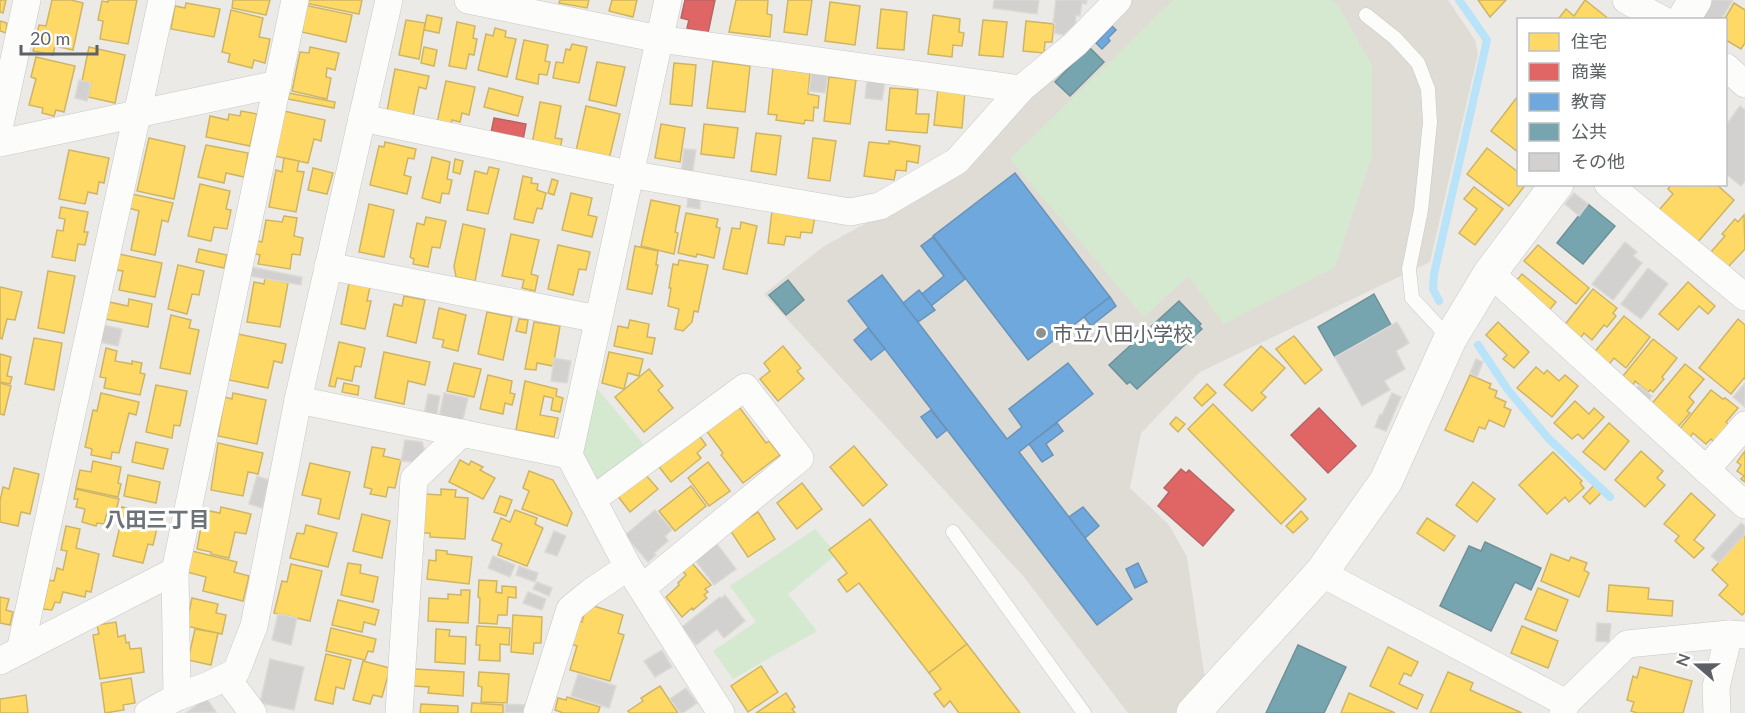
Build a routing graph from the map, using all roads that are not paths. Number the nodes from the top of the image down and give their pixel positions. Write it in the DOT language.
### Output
graph roads {
  1 [pos="27,0"];
  2 [pos="162,0"];
  3 [pos="296,0"];
  4 [pos="389,0"];
  5 [pos="468,0"];
  6 [pos="668,0"];
  7 [pos="1118,0"];
  8 [pos="1626,0"];
  9 [pos="1695,0"];
  10 [pos="1366,15"];
  11 [pos="1659,18"];
  12 [pos="1684,18"];
  13 [pos="659,39"];
  14 [pos="1727,69"];
  15 [pos="278,84"];
  16 [pos="1745,84"];
  17 [pos="1022,89"];
  18 [pos="138,114"];
  19 [pos="362,118"];
  20 [pos="0,124"];
  21 [pos="0,143"];
  22 [pos="629,174"];
  23 [pos="1555,186"];
  24 [pos="1610,186"];
  25 [pos="328,266"];
  26 [pos="1490,273"];
  27 [pos="1745,297"];
  28 [pos="598,319"];
  29 [pos="1450,339"];
  30 [pos="298,400"];
  31 [pos="1745,425"];
  32 [pos="462,433"];
  33 [pos="569,455"];
  34 [pos="1706,470"];
  35 [pos="592,500"];
  36 [pos="1745,506"];
  37 [pos="953,532"];
  38 [pos="175,571"];
  39 [pos="1321,573"];
  40 [pos="635,578"];
  41 [pos="1737,635"];
  42 [pos="10,656"];
  43 [pos="226,677"];
  44 [pos="177,697"];
  45 [pos="1565,708"];
  46 [pos="392,712"];
  47 [pos="148,713"];
  48 [pos="253,713"];
  49 [pos="537,713"];
  50 [pos="721,713"];
  51 [pos="1084,713"];
  52 [pos="1193,713"];
  53 [pos="1717,713"];
  1 -- 20 [label="street"];
  2 -- 18 [label="street"];
  3 -- 15 [label="street"];
  4 -- 19 [label="street"];
  5 -- 13 [label="street"];
  6 -- 13 [label="street"];
  7 -- 17 [label="street"];
  8 -- 11 [label="street"];
  9 -- 12 [label="street"];
  10 -- 29 [label="lane"];
  13 -- 17 [label="street"];
  13 -- 22 [label="street"];
  14 -- 16 [label="street"];
  15 -- 18 [label="street"];
  15 -- 38 [label="street"];
  17 -- 22 [label="street"];
  18 -- 21 [label="street"];
  18 -- 42 [label="street"];
  19 -- 22 [label="street"];
  19 -- 25 [label="street"];
  22 -- 28 [label="street"];
  23 -- 26 [label="street"];
  24 -- 27 [label="street"];
  25 -- 28 [label="street"];
  25 -- 30 [label="street"];
  26 -- 29 [label="street"];
  26 -- 34 [label="street"];
  28 -- 33 [label="street"];
  29 -- 39 [label="street"];
  30 -- 32 [label="street"];
  30 -- 43 [label="street"];
  31 -- 34 [label="street"];
  32 -- 33 [label="street"];
  32 -- 46 [label="street"];
  33 -- 35 [label="street"];
  34 -- 36 [label="street"];
  35 -- 40 [label="street"];
  35 -- 40 [label="street"];
  37 -- 51 [label="lane"];
  38 -- 42 [label="street"];
  38 -- 44 [label="street"];
  39 -- 45 [label="street"];
  39 -- 52 [label="street"];
  40 -- 49 [label="street"];
  40 -- 50 [label="street"];
  41 -- 45 [label="street"];
  41 -- 53 [label="street"];
  43 -- 44 [label="street"];
  43 -- 48 [label="street"];
  44 -- 47 [label="street"];
}
